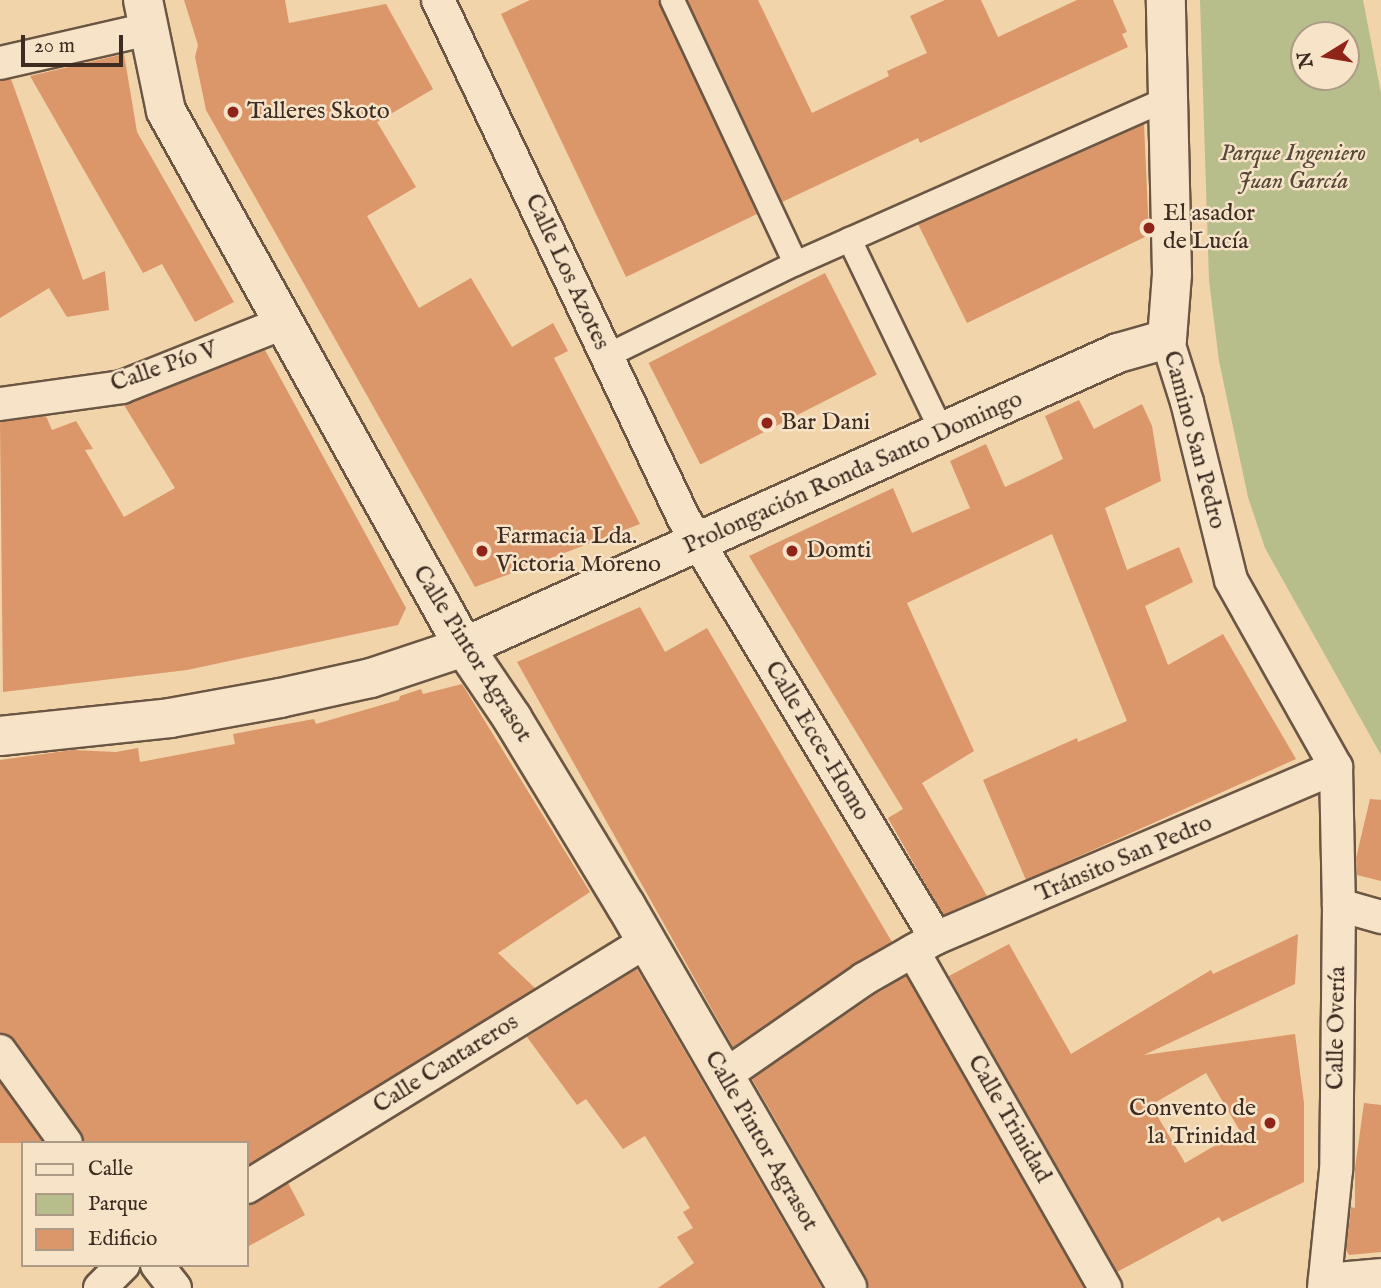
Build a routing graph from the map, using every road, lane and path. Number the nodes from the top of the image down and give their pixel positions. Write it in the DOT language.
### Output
graph roads {
  1 [pos="438,0"];
  2 [pos="672,0"];
  3 [pos="1166,0"];
  4 [pos="146,14"];
  5 [pos="0,63"];
  6 [pos="1170,97"];
  7 [pos="849,239"];
  8 [pos="795,262"];
  9 [pos="283,323"];
  10 [pos="1167,339"];
  11 [pos="607,355"];
  12 [pos="0,404"];
  13 [pos="942,432"];
  14 [pos="697,543"];
  15 [pos="464,647"];
  16 [pos="0,736"];
  17 [pos="1336,767"];
  18 [pos="1339,905"];
  19 [pos="1381,917"];
  20 [pos="646,942"];
  21 [pos="924,944"];
  22 [pos="0,1051"];
  23 [pos="724,1076"];
  24 [pos="65,1141"];
  25 [pos="248,1186"];
  26 [pos="121,1267"];
  27 [pos="158,1267"];
  28 [pos="1381,1275"];
  29 [pos="1325,1284"];
  30 [pos="100,1288"];
  31 [pos="174,1288"];
  32 [pos="847,1288"];
  33 [pos="1105,1288"];
  1 -- 11 [label="street, Calle Los Azotes"];
  2 -- 8 [label="street"];
  3 -- 6 [label="street, Camino San Pedro"];
  4 -- 5 [label="street"];
  4 -- 9 [label="street, Calle Pintor Agrasot"];
  6 -- 7 [label="street"];
  6 -- 10 [label="street, Camino San Pedro"];
  7 -- 8 [label="street"];
  7 -- 13 [label="street"];
  8 -- 11 [label="street"];
  9 -- 12 [label="street, Calle Pío V"];
  9 -- 15 [label="street, Calle Pintor Agrasot"];
  10 -- 13 [label="street, Prolongación Ronda Santo Domingo"];
  10 -- 17 [label="street, Camino San Pedro"];
  11 -- 14 [label="street, Calle Los Azotes"];
  13 -- 14 [label="street, Prolongación Ronda Santo Domingo"];
  14 -- 15 [label="street, Prolongación Ronda Santo Domingo"];
  14 -- 21 [label="street, Calle Ecce-Homo"];
  15 -- 16 [label="street, Prolongación Ronda Santo Domingo"];
  15 -- 20 [label="street, Calle Pintor Agrasot"];
  17 -- 18 [label="street, Calle Overía"];
  17 -- 21 [label="street, Tránsito San Pedro"];
  18 -- 19 [label="street"];
  18 -- 29 [label="street, Calle Overía"];
  20 -- 23 [label="street, Calle Pintor Agrasot"];
  20 -- 25 [label="street, Calle Cantareros"];
  21 -- 23 [label="street, Tránsito San Pedro"];
  21 -- 33 [label="street, Calle Trinidad"];
  22 -- 24 [label="street"];
  23 -- 32 [label="street, Calle Pintor Agrasot"];
  26 -- 30 [label="street"];
  27 -- 31 [label="street"];
  28 -- 29 [label="street"];
}
